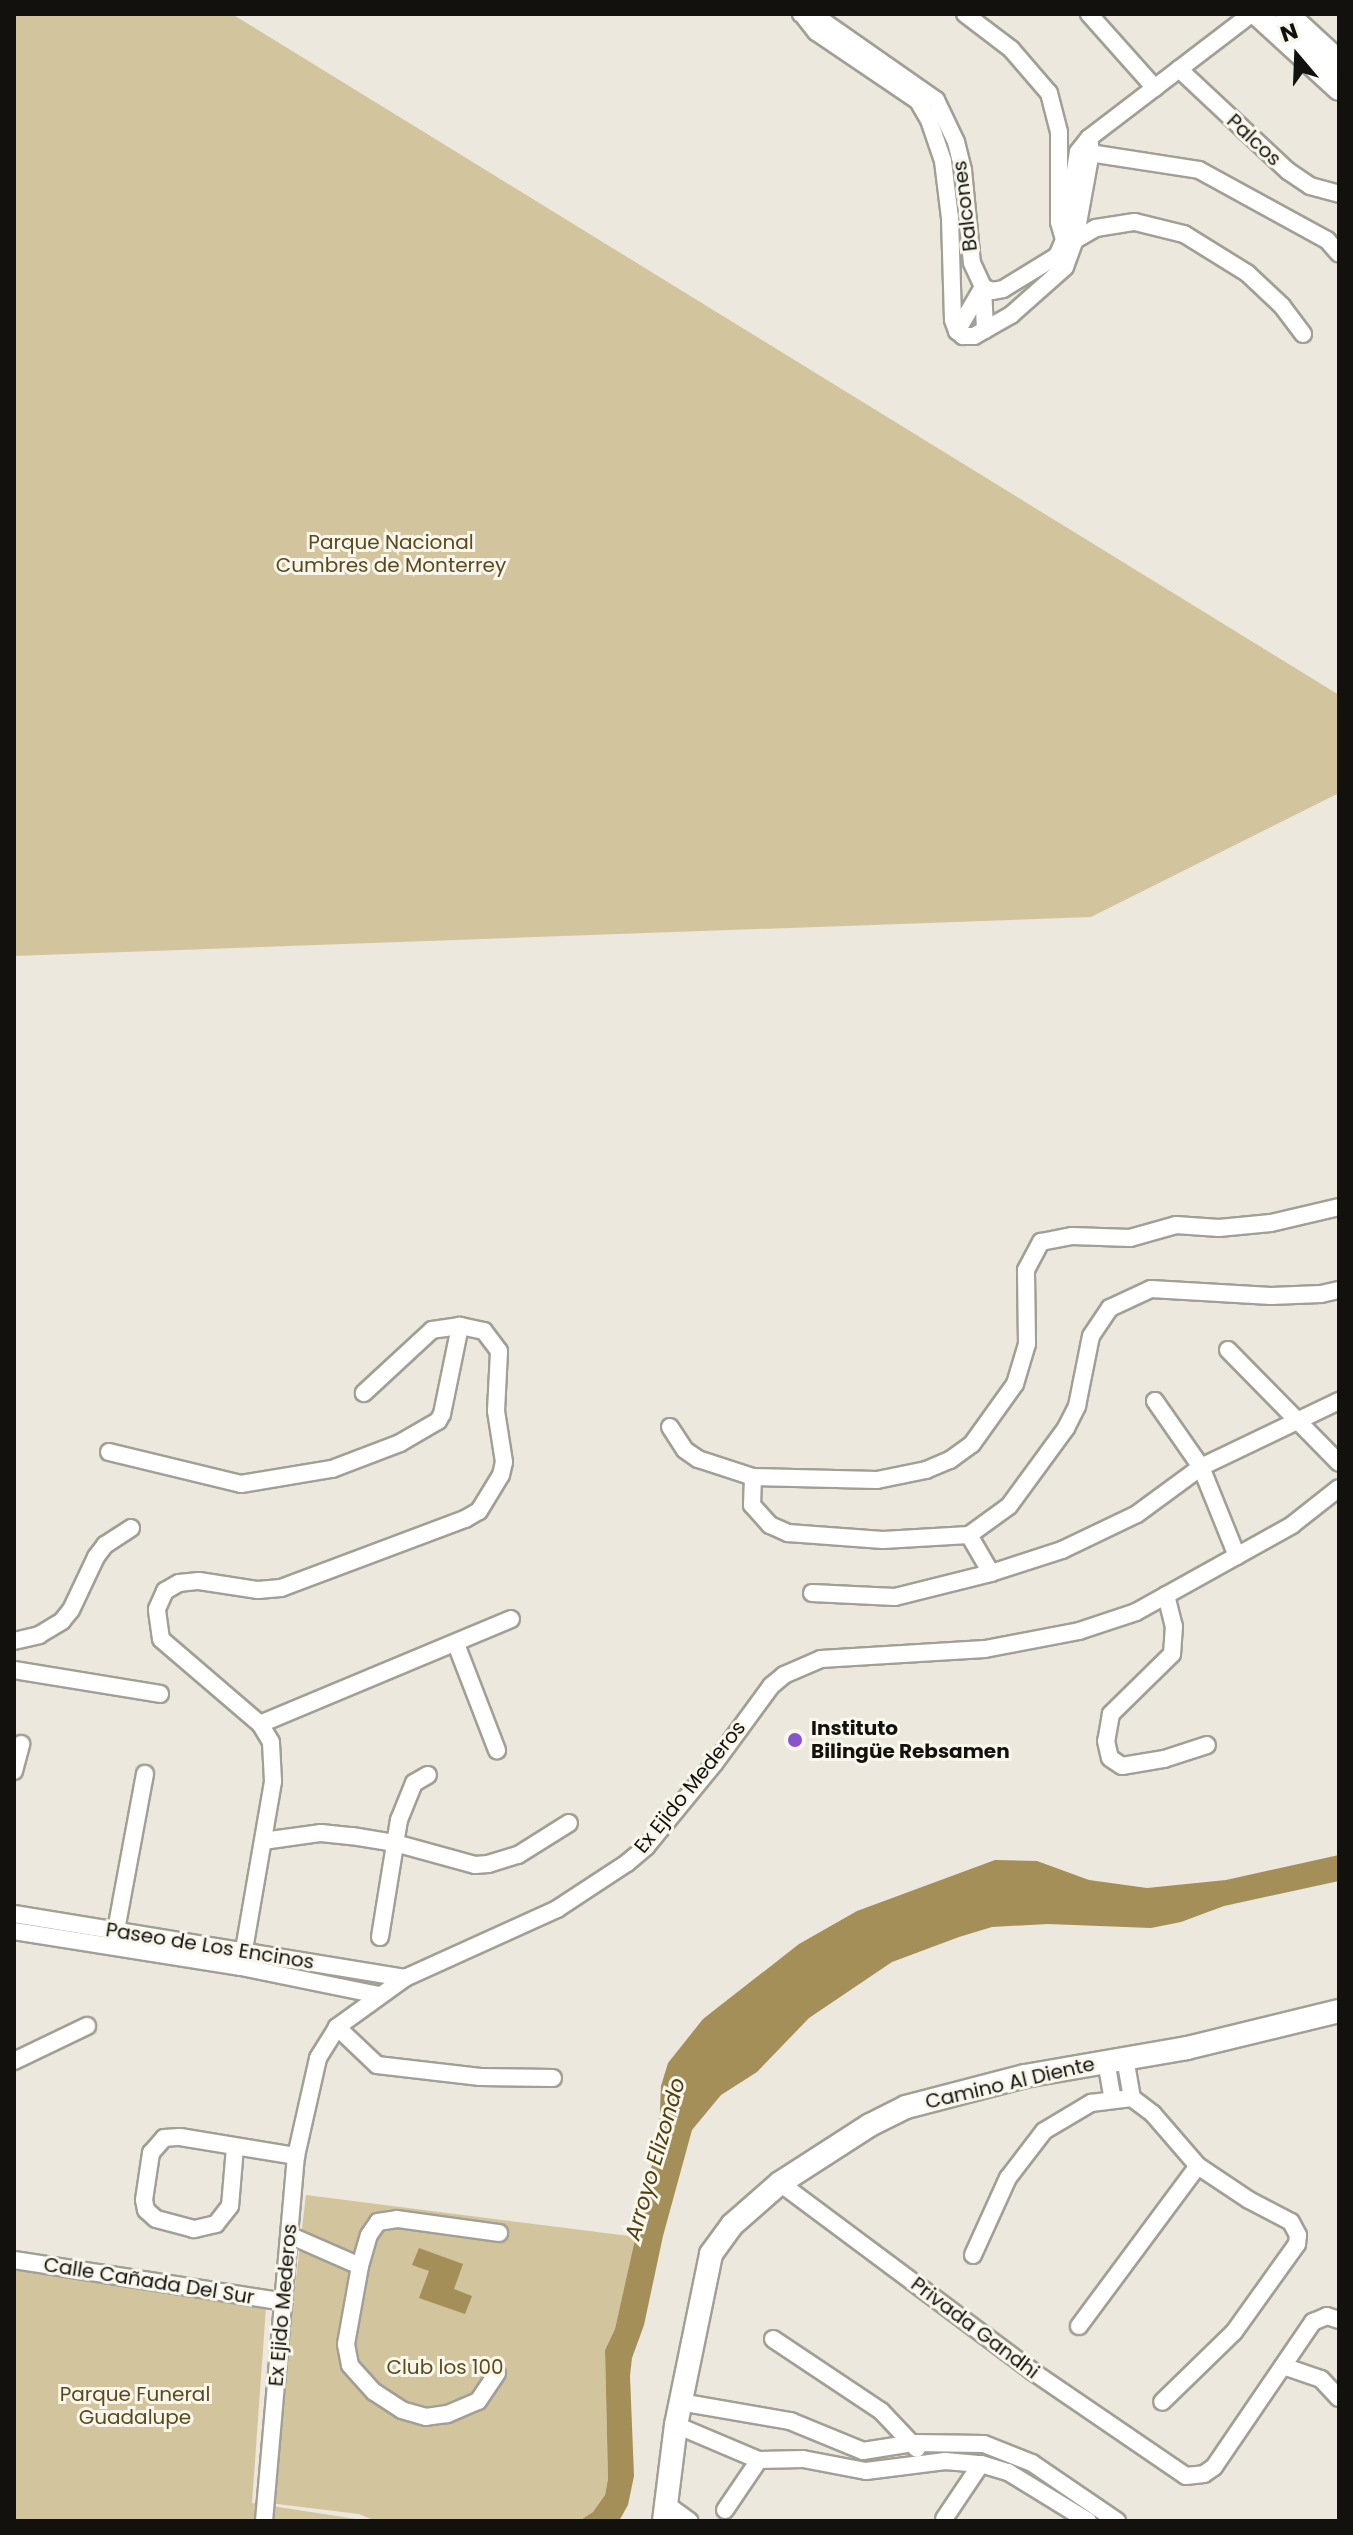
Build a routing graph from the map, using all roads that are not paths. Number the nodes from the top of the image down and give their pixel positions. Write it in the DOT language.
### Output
graph roads {
  1 [pos="802,14"];
  2 [pos="965,14"];
  3 [pos="1089,14"];
  4 [pos="1251,14"];
  5 [pos="1257,14"];
  6 [pos="1287,14"];
  7 [pos="1339,62"];
  8 [pos="1179,69"];
  9 [pos="1155,88"];
  10 [pos="1339,89"];
  11 [pos="1086,148"];
  12 [pos="1339,194"];
  13 [pos="1070,240"];
  14 [pos="1339,254"];
  15 [pos="983,287"];
  16 [pos="985,330"];
  17 [pos="960,334"];
  18 [pos="1303,334"];
  19 [pos="1339,1207"];
  20 [pos="1339,1290"];
  21 [pos="460,1326"];
  22 [pos="1228,1350"];
  23 [pos="364,1393"];
  24 [pos="1155,1401"];
  25 [pos="1339,1401"];
  26 [pos="1299,1418"];
  27 [pos="670,1427"];
  28 [pos="109,1452"];
  29 [pos="1339,1463"];
  30 [pos="1201,1467"];
  31 [pos="753,1477"];
  32 [pos="1339,1488"];
  33 [pos="131,1528"];
  34 [pos="969,1535"];
  35 [pos="1237,1556"];
  36 [pos="991,1573"];
  37 [pos="812,1593"];
  38 [pos="1166,1595"];
  39 [pos="511,1619"];
  40 [pos="14,1641"];
  41 [pos="456,1644"];
  42 [pos="14,1670"];
  43 [pos="160,1694"];
  44 [pos="260,1724"];
  45 [pos="21,1744"];
  46 [pos="1207,1745"];
  47 [pos="497,1750"];
  48 [pos="14,1771"];
  49 [pos="145,1774"];
  50 [pos="428,1775"];
  51 [pos="569,1823"];
  52 [pos="263,1841"];
  53 [pos="395,1843"];
  54 [pos="14,1914"];
  55 [pos="14,1931"];
  56 [pos="380,1937"];
  57 [pos="115,1939"];
  58 [pos="242,1959"];
  59 [pos="405,1978"];
  60 [pos="379,1995"];
  61 [pos="1339,2011"];
  62 [pos="87,2026"];
  63 [pos="337,2027"];
  64 [pos="1115,2059"];
  65 [pos="14,2061"];
  66 [pos="553,2078"];
  67 [pos="1132,2098"];
  68 [pos="1113,2099"];
  69 [pos="235,2147"];
  70 [pos="296,2156"];
  71 [pos="1198,2166"];
  72 [pos="780,2183"];
  73 [pos="499,2233"];
  74 [pos="289,2235"];
  75 [pos="973,2255"];
  76 [pos="14,2260"];
  77 [pos="360,2266"];
  78 [pos="284,2302"];
  79 [pos="1339,2320"];
  80 [pos="1079,2326"];
  81 [pos="773,2339"];
  82 [pos="1283,2366"];
  83 [pos="497,2373"];
  84 [pos="1339,2398"];
  85 [pos="680,2402"];
  86 [pos="1162,2402"];
  87 [pos="676,2425"];
  88 [pos="820,2435"];
  89 [pos="914,2443"];
  90 [pos="759,2460"];
  91 [pos="815,2461"];
  92 [pos="924,2463"];
  93 [pos="981,2464"];
  94 [pos="725,2510"];
  95 [pos="665,2512"];
  96 [pos="1083,2515"];
  97 [pos="944,2519"];
  98 [pos="264,2521"];
  99 [pos="689,2521"];
  100 [pos="1117,2521"];
  1 -- 15 [label="street, Balcones"];
  1 -- 17 [label="street, Balcones"];
  2 -- 13 [label="street"];
  3 -- 9 [label="street"];
  4 -- 8 [label="street"];
  5 -- 10 [label="street"];
  6 -- 7 [label="street"];
  8 -- 9 [label="street"];
  8 -- 12 [label="street, Palcos"];
  9 -- 11 [label="street"];
  11 -- 13 [label="street"];
  11 -- 14 [label="street"];
  13 -- 15 [label="street"];
  13 -- 16 [label="street"];
  13 -- 18 [label="street"];
  15 -- 16 [label="street, Balcones"];
  15 -- 17 [label="street"];
  16 -- 17 [label="street"];
  19 -- 31 [label="street"];
  20 -- 34 [label="street"];
  21 -- 23 [label="street"];
  21 -- 28 [label="street"];
  21 -- 44 [label="street"];
  22 -- 26 [label="street"];
  24 -- 30 [label="street"];
  25 -- 26 [label="street"];
  26 -- 29 [label="street"];
  26 -- 30 [label="street"];
  27 -- 31 [label="street"];
  30 -- 35 [label="street"];
  30 -- 36 [label="street"];
  31 -- 34 [label="street"];
  32 -- 35 [label="street, Ex Ejido Mederos"];
  33 -- 40 [label="street"];
  34 -- 36 [label="street"];
  35 -- 38 [label="street, Ex Ejido Mederos"];
  36 -- 37 [label="street"];
  38 -- 46 [label="street"];
  38 -- 59 [label="street, Ex Ejido Mederos"];
  39 -- 41 [label="street"];
  41 -- 44 [label="street"];
  41 -- 47 [label="street"];
  42 -- 43 [label="street"];
  44 -- 52 [label="street"];
  45 -- 48 [label="street"];
  49 -- 57 [label="street"];
  50 -- 53 [label="street"];
  51 -- 53 [label="street"];
  52 -- 53 [label="street"];
  52 -- 58 [label="street"];
  53 -- 56 [label="street"];
  54 -- 57 [label="street, Paseo de Los Encinos"];
  55 -- 57 [label="street, Paseo de Los Encinos"];
  57 -- 58 [label="street, Paseo de Los Encinos"];
  58 -- 59 [label="street, Paseo de Los Encinos"];
  58 -- 60 [label="street, Paseo de Los Encinos"];
  59 -- 60 [label="street, Ex Ejido Mederos"];
  60 -- 63 [label="street, Ex Ejido Mederos"];
  61 -- 64 [label="street, Camino Al Diente"];
  62 -- 65 [label="street"];
  63 -- 66 [label="street"];
  63 -- 70 [label="street, Ex Ejido Mederos"];
  64 -- 67 [label="street"];
  64 -- 68 [label="street"];
  64 -- 72 [label="street, Camino Al Diente"];
  67 -- 68 [label="street"];
  67 -- 71 [label="street"];
  68 -- 75 [label="street"];
  69 -- 69 [label="street"];
  69 -- 70 [label="street"];
  70 -- 74 [label="street, Ex Ejido Mederos"];
  71 -- 80 [label="street"];
  71 -- 86 [label="street"];
  72 -- 82 [label="street, Privada Gandhi"];
  72 -- 85 [label="street, Camino Al Diente"];
  73 -- 77 [label="street"];
  74 -- 77 [label="street"];
  74 -- 78 [label="street, Ex Ejido Mederos"];
  76 -- 78 [label="street, Calle Cañada Del Sur"];
  77 -- 83 [label="street"];
  78 -- 98 [label="street, Ex Ejido Mederos"];
  79 -- 82 [label="street"];
  81 -- 89 [label="street"];
  82 -- 84 [label="street"];
  85 -- 87 [label="street, Camino Al Diente"];
  85 -- 88 [label="street"];
  87 -- 90 [label="street"];
  87 -- 95 [label="street, Camino Al Diente"];
  88 -- 89 [label="street"];
  88 -- 91 [label="street"];
  89 -- 92 [label="street"];
  89 -- 96 [label="street"];
  90 -- 91 [label="street"];
  90 -- 94 [label="street"];
  91 -- 92 [label="street"];
  92 -- 93 [label="street"];
  93 -- 96 [label="street"];
  93 -- 97 [label="street"];
  95 -- 99 [label="street"];
  96 -- 100 [label="street"];
}
